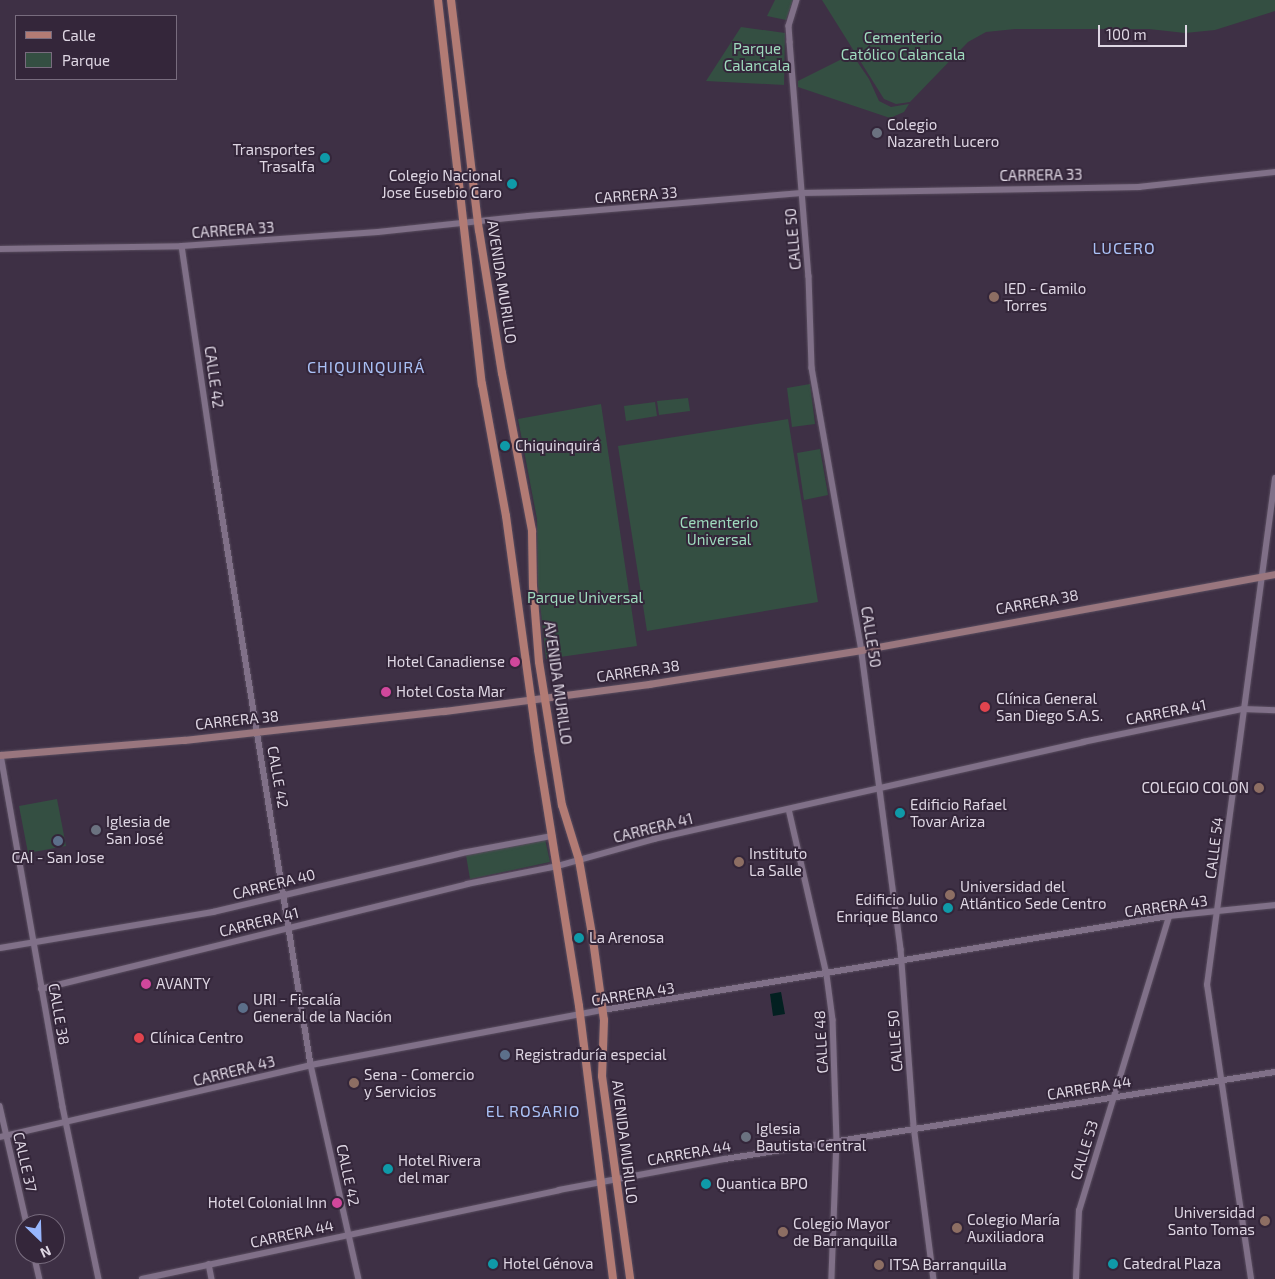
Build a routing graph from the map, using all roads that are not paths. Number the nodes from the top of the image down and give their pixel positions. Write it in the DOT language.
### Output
graph roads {
  1 [pos="438,0"];
  2 [pos="451,0"];
  3 [pos="797,0"];
  4 [pos="1275,172"];
  5 [pos="801,193"];
  6 [pos="478,220"];
  7 [pos="465,222"];
  8 [pos="182,246"];
  9 [pos="0,249"];
  10 [pos="1275,479"];
  11 [pos="1275,574"];
  12 [pos="1261,575"];
  13 [pos="861,650"];
  14 [pos="545,698"];
  15 [pos="532,700"];
  16 [pos="1243,709"];
  17 [pos="1275,710"];
  18 [pos="257,732"];
  19 [pos="0,754"];
  20 [pos="879,788"];
  21 [pos="789,808"];
  22 [pos="552,836"];
  23 [pos="579,860"];
  24 [pos="558,866"];
  25 [pos="284,894"];
  26 [pos="1275,905"];
  27 [pos="1218,912"];
  28 [pos="1169,916"];
  29 [pos="291,927"];
  30 [pos="32,943"];
  31 [pos="0,948"];
  32 [pos="902,962"];
  33 [pos="827,975"];
  34 [pos="41,988"];
  35 [pos="603,1010"];
  36 [pos="580,1015"];
  37 [pos="311,1065"];
  38 [pos="1275,1072"];
  39 [pos="1221,1081"];
  40 [pos="1113,1096"];
  41 [pos="0,1106"];
  42 [pos="66,1122"];
  43 [pos="914,1126"];
  44 [pos="3,1136"];
  45 [pos="837,1140"];
  46 [pos="615,1179"];
  47 [pos="599,1182"];
  48 [pos="24,1214"];
  49 [pos="348,1234"];
  50 [pos="36,1264"];
  51 [pos="209,1264"];
  52 [pos="40,1279"];
  53 [pos="99,1279"];
  54 [pos="142,1279"];
  55 [pos="212,1279"];
  56 [pos="358,1279"];
  57 [pos="613,1279"];
  58 [pos="630,1279"];
  59 [pos="832,1279"];
  60 [pos="934,1279"];
  61 [pos="1076,1279"];
  62 [pos="1251,1279"];
  1 -- 7 [label="main road, AVENIDA MURILLO"];
  2 -- 6 [label="main road, AVENIDA MURILLO"];
  3 -- 5 [label="street, CALLE 50"];
  4 -- 5 [label="street, CARRERA 33"];
  5 -- 6 [label="street, CARRERA 33"];
  5 -- 13 [label="street, CALLE 50"];
  6 -- 7 [label="street, CARRERA 33"];
  6 -- 14 [label="main road, AVENIDA MURILLO"];
  7 -- 8 [label="street, CARRERA 33"];
  7 -- 15 [label="main road, AVENIDA MURILLO"];
  8 -- 9 [label="street, CARRERA 33"];
  8 -- 18 [label="street, CALLE 42"];
  10 -- 12 [label="street, CALLE 54"];
  11 -- 12 [label="main road, CARRERA 38"];
  12 -- 13 [label="main road, CARRERA 38"];
  12 -- 16 [label="street, CALLE 54"];
  13 -- 14 [label="main road, CARRERA 38"];
  13 -- 20 [label="street, CALLE 50"];
  14 -- 15 [label="main road, CARRERA 38"];
  14 -- 23 [label="main road, AVENIDA MURILLO"];
  15 -- 18 [label="main road, CARRERA 38"];
  15 -- 22 [label="main road, AVENIDA MURILLO"];
  16 -- 17 [label="street, CARRERA 41"];
  16 -- 20 [label="street, CARRERA 41"];
  16 -- 27 [label="street, CALLE 54"];
  18 -- 19 [label="main road, CARRERA 38"];
  18 -- 25 [label="street, CALLE 42"];
  19 -- 30 [label="street, CALLE 38"];
  20 -- 21 [label="street, CARRERA 41"];
  20 -- 32 [label="street, CALLE 50"];
  21 -- 23 [label="street, CARRERA 41"];
  21 -- 33 [label="street, CALLE 48"];
  22 -- 24 [label="main road, AVENIDA MURILLO"];
  22 -- 25 [label="street, CARRERA 40"];
  23 -- 24 [label="street, CARRERA 41"];
  23 -- 35 [label="main road, AVENIDA MURILLO"];
  24 -- 29 [label="street, CARRERA 41"];
  24 -- 36 [label="main road, AVENIDA MURILLO"];
  25 -- 29 [label="street, CALLE 42"];
  25 -- 30 [label="street, CARRERA 40"];
  26 -- 27 [label="street, CARRERA 43"];
  27 -- 28 [label="street, CARRERA 43"];
  27 -- 39 [label="street, CALLE 54"];
  28 -- 32 [label="street, CARRERA 43"];
  28 -- 40 [label="street, CALLE 53"];
  29 -- 34 [label="street, CARRERA 41"];
  29 -- 37 [label="street, CALLE 42"];
  30 -- 31 [label="street, CARRERA 40"];
  30 -- 34 [label="street, CALLE 38"];
  32 -- 33 [label="street, CARRERA 43"];
  32 -- 43 [label="street, CALLE 50"];
  33 -- 35 [label="street, CARRERA 43"];
  33 -- 45 [label="street, CALLE 48"];
  34 -- 42 [label="street, CALLE 38"];
  35 -- 36 [label="street, CARRERA 43"];
  35 -- 46 [label="main road, AVENIDA MURILLO"];
  36 -- 37 [label="street, CARRERA 43"];
  36 -- 47 [label="main road, AVENIDA MURILLO"];
  37 -- 42 [label="street, CARRERA 43"];
  37 -- 49 [label="street, CALLE 42"];
  38 -- 39 [label="street, CARRERA 44"];
  39 -- 40 [label="street, CARRERA 44"];
  39 -- 62 [label="street, CALLE 54"];
  40 -- 43 [label="street, CARRERA 44"];
  40 -- 61 [label="street, CALLE 53"];
  41 -- 44 [label="street, CALLE 37"];
  42 -- 44 [label="street, CARRERA 43"];
  42 -- 53 [label="street, CALLE 38"];
  43 -- 45 [label="street, CARRERA 44"];
  43 -- 60 [label="street, CALLE 50"];
  44 -- 48 [label="street, CALLE 37"];
  45 -- 46 [label="street, CARRERA 44"];
  45 -- 59 [label="street, CALLE 48"];
  46 -- 47 [label="street, CARRERA 44"];
  46 -- 58 [label="main road, AVENIDA MURILLO"];
  47 -- 49 [label="street, CARRERA 44"];
  47 -- 57 [label="main road, AVENIDA MURILLO"];
  49 -- 51 [label="street, CARRERA 44"];
  49 -- 56 [label="street, CALLE 42"];
  50 -- 52 [label="street"];
  51 -- 54 [label="street, CARRERA 44"];
  51 -- 55 [label="street"];
}
